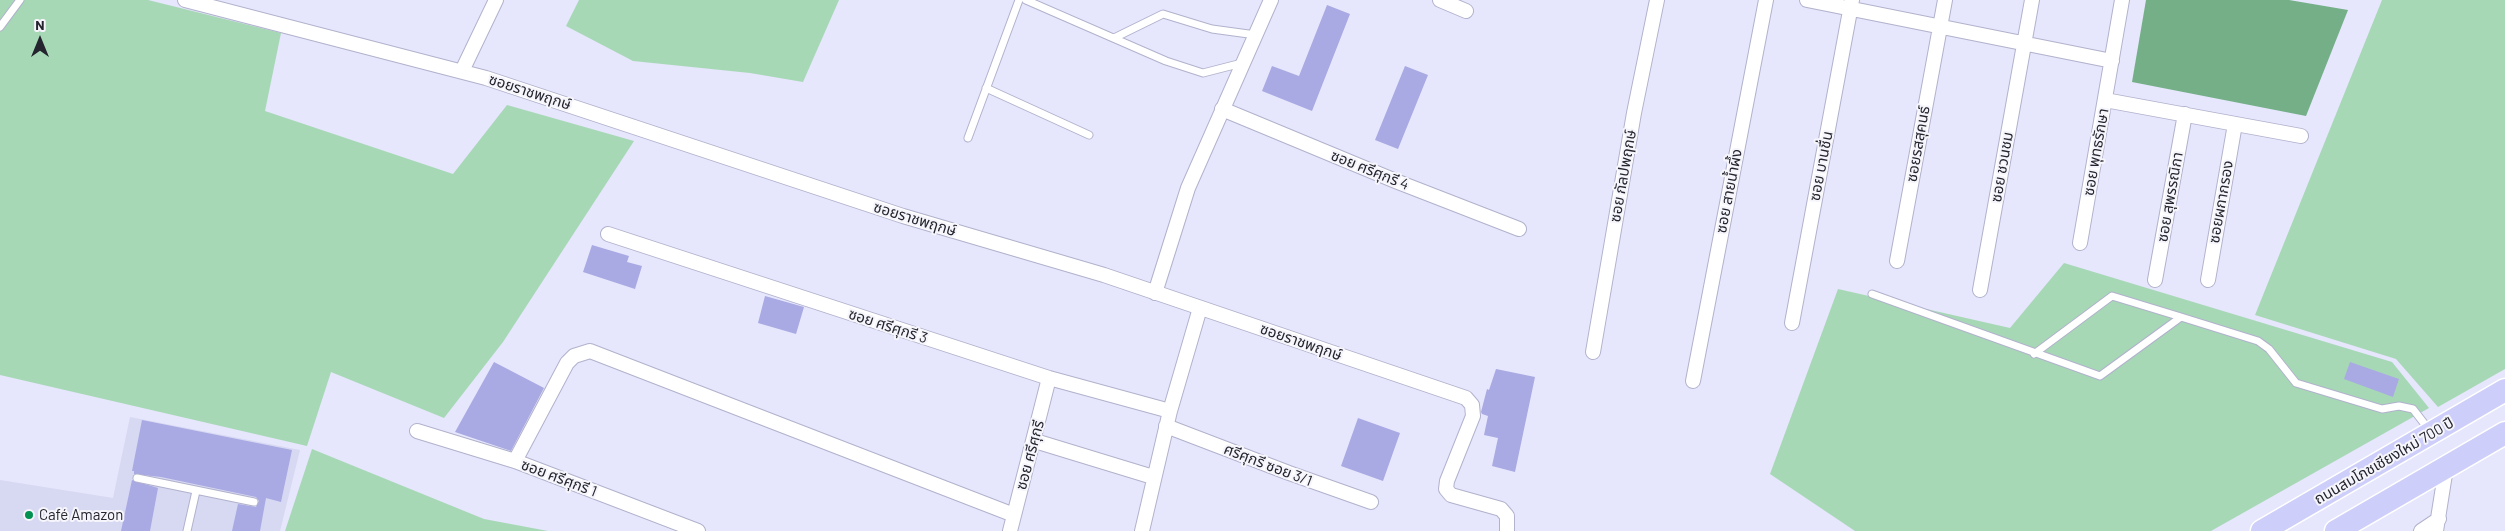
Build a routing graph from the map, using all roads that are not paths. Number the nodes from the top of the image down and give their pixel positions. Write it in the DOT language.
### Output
graph roads {
  1 [pos="20,0"];
  2 [pos="186,0"];
  3 [pos="496,0"];
  4 [pos="1019,0"];
  5 [pos="1026,0"];
  6 [pos="1271,0"];
  7 [pos="1440,0"];
  8 [pos="1657,0"];
  9 [pos="1766,0"];
  10 [pos="1807,0"];
  11 [pos="1945,0"];
  12 [pos="2032,0"];
  13 [pos="2122,0"];
  14 [pos="1851,4"];
  15 [pos="1466,11"];
  16 [pos="0,27"];
  17 [pos="1940,27"];
  18 [pos="1256,35"];
  19 [pos="1114,38"];
  20 [pos="2024,44"];
  21 [pos="2112,61"];
  22 [pos="1243,63"];
  23 [pos="462,71"];
  24 [pos="986,88"];
  25 [pos="2105,100"];
  26 [pos="1222,108"];
  27 [pos="2185,114"];
  28 [pos="2235,124"];
  29 [pos="1089,135"];
  30 [pos="2301,136"];
  31 [pos="968,138"];
  32 [pos="1519,229"];
  33 [pos="608,234"];
  34 [pos="2080,243"];
  35 [pos="1897,261"];
  36 [pos="2155,280"];
  37 [pos="2208,280"];
  38 [pos="1980,290"];
  39 [pos="1155,293"];
  40 [pos="1872,294"];
  41 [pos="1200,308"];
  42 [pos="2181,316"];
  43 [pos="1792,323"];
  44 [pos="1594,352"];
  45 [pos="2034,354"];
  46 [pos="1049,378"];
  47 [pos="1693,382"];
  48 [pos="2505,390"];
  49 [pos="1170,411"];
  50 [pos="1166,426"];
  51 [pos="417,430"];
  52 [pos="2505,433"];
  53 [pos="2431,434"];
  54 [pos="1035,441"];
  55 [pos="515,461"];
  56 [pos="2446,468"];
  57 [pos="1153,477"];
  58 [pos="137,478"];
  59 [pos="196,491"];
  60 [pos="254,502"];
  61 [pos="1371,502"];
  62 [pos="1014,515"];
  63 [pos="2437,525"];
  64 [pos="187,531"];
  65 [pos="698,531"];
  66 [pos="1010,531"];
  67 [pos="1142,531"];
  68 [pos="1507,531"];
  69 [pos="2262,531"];
  70 [pos="2336,531"];
  71 [pos="2421,531"];
  1 -- 16 [label="lane"];
  2 -- 23 [label="street, ซอยราชพฤกษ์"];
  3 -- 23 [label="street"];
  4 -- 24 [label="lane"];
  5 -- 19 [label="lane"];
  6 -- 18 [label="street"];
  7 -- 15 [label="street"];
  8 -- 44 [label="street, ซอย กัลปพฤกษ์"];
  9 -- 47 [label="street, ซอย สายน้ำผึ้ง"];
  10 -- 14 [label="street"];
  11 -- 17 [label="street, ซอยรสสุคนธ์"];
  12 -- 20 [label="street, ซอย ชวนชม"];
  13 -- 21 [label="street, ซอย พุทธรักษา"];
  14 -- 17 [label="street"];
  14 -- 43 [label="street, ซอย บานชื่น"];
  17 -- 20 [label="street"];
  17 -- 35 [label="street, ซอยรสสุคนธ์"];
  18 -- 19 [label="lane"];
  18 -- 22 [label="street"];
  19 -- 22 [label="lane"];
  20 -- 21 [label="street"];
  20 -- 38 [label="street, ซอย ชวนชม"];
  21 -- 25 [label="street, ซอย พุทธรักษา"];
  22 -- 26 [label="street"];
  23 -- 39 [label="street, ซอยราชพฤกษ์"];
  24 -- 29 [label="lane"];
  24 -- 31 [label="lane"];
  25 -- 27 [label="street"];
  25 -- 34 [label="street, ซอย พุทธรักษา"];
  26 -- 32 [label="street, ซอย ศรีศุกรี 4"];
  26 -- 39 [label="street"];
  27 -- 28 [label="street"];
  27 -- 36 [label="street, ซอย สุพรรณิกา"];
  28 -- 30 [label="street"];
  28 -- 37 [label="street, ซอยผกากรอง"];
  33 -- 46 [label="street, ซอย ศรีศุกรี 3"];
  39 -- 41 [label="street, ซอยราชพฤกษ์"];
  40 -- 45 [label="lane"];
  41 -- 49 [label="street"];
  41 -- 68 [label="street, ซอยราชพฤกษ์"];
  42 -- 45 [label="lane"];
  42 -- 45 [label="lane"];
  42 -- 53 [label="lane"];
  46 -- 49 [label="street, ซอย ศรีศุกรี 3"];
  46 -- 54 [label="street, ซอย ศรีศุกรี"];
  48 -- 53 [label="main road, ถนนสมโภชเชียงใหม่ 700 ปี"];
  49 -- 50 [label="street"];
  50 -- 57 [label="street"];
  50 -- 61 [label="street, ศรีศุกรี ซอย 3/1"];
  51 -- 55 [label="street, ซอย ศรีศุกรี 1"];
  52 -- 56 [label="main road"];
  53 -- 69 [label="main road, ถนนสมโภชเชียงใหม่ 700 ปี"];
  54 -- 57 [label="street"];
  54 -- 62 [label="street, ซอย ศรีศุกรี"];
  55 -- 62 [label="street"];
  55 -- 65 [label="street, ซอย ศรีศุกรี 1"];
  56 -- 63 [label="street"];
  56 -- 70 [label="main road"];
  57 -- 67 [label="street"];
  58 -- 59 [label="lane"];
  59 -- 60 [label="lane"];
  59 -- 64 [label="lane"];
  62 -- 66 [label="street, ซอย ศรีศุกรี"];
  63 -- 71 [label="street"];
}
